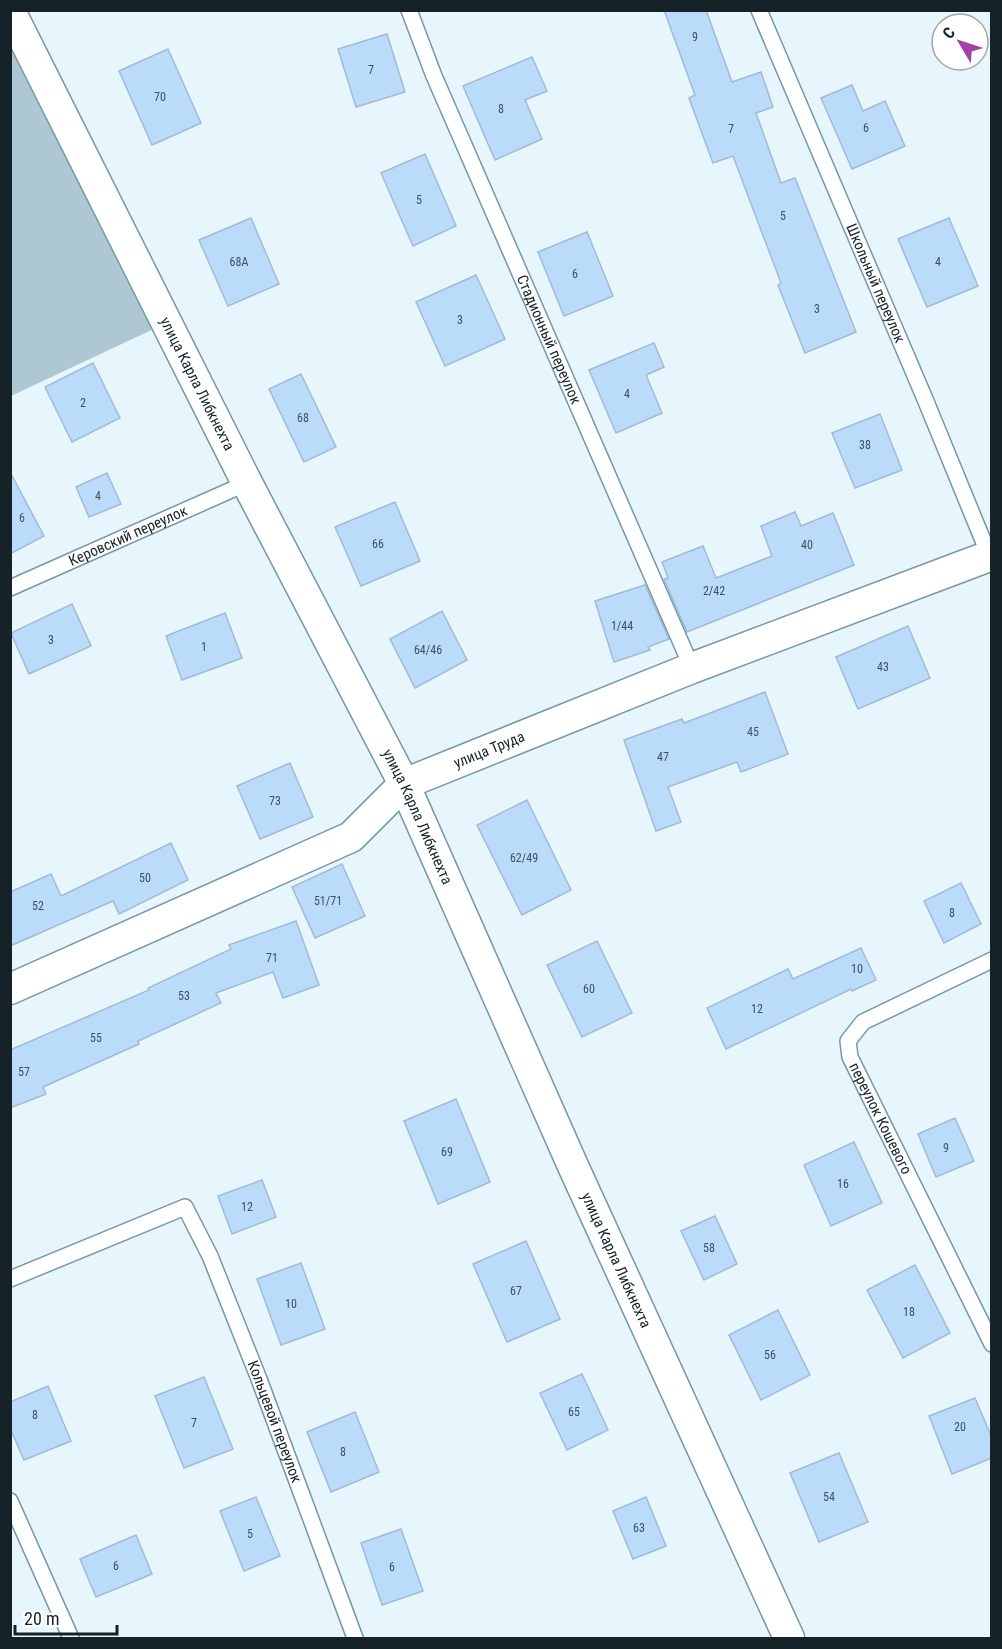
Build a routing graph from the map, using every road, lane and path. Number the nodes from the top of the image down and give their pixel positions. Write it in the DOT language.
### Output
graph roads {
  1 [pos="409,10"];
  2 [pos="759,10"];
  3 [pos="10,11"];
  4 [pos="247,483"];
  5 [pos="990,555"];
  6 [pos="10,588"];
  7 [pos="692,668"];
  8 [pos="404,784"];
  9 [pos="992,960"];
  10 [pos="10,989"];
  11 [pos="10,1279"];
  12 [pos="992,1344"];
  13 [pos="10,1501"];
  14 [pos="71,1638"];
  15 [pos="355,1638"];
  16 [pos="789,1638"];
  1 -- 7 [label="lane, Стадионный переулок"];
  2 -- 5 [label="lane, Школьный переулок"];
  3 -- 4 [label="street, улица Карла Либкнехта"];
  4 -- 6 [label="lane, Керовский переулок"];
  4 -- 8 [label="street, улица Карла Либкнехта"];
  5 -- 7 [label="street, улица Труда"];
  7 -- 8 [label="street, улица Труда"];
  8 -- 10 [label="street, улица Труда"];
  8 -- 16 [label="street, улица Карла Либкнехта"];
  9 -- 12 [label="lane, переулок Кошевого"];
  11 -- 15 [label="lane, Кольцевой переулок"];
  13 -- 14 [label="lane"];
}
